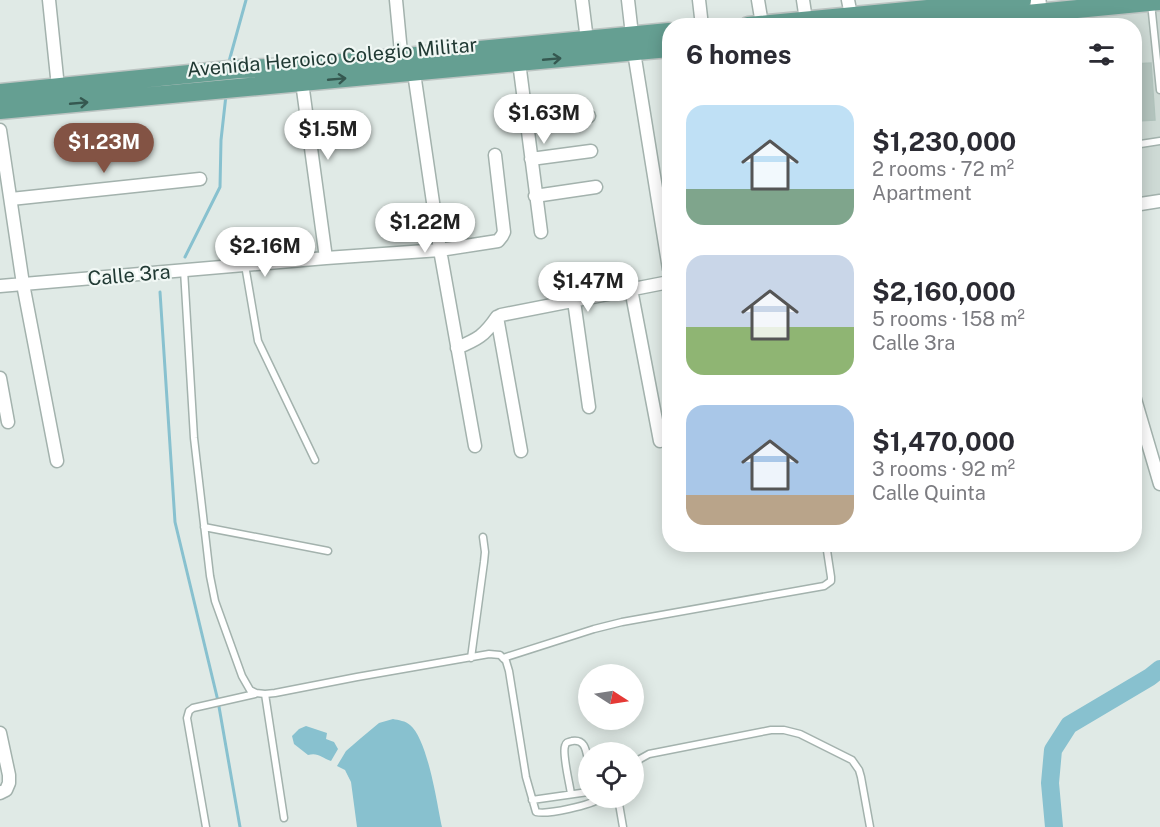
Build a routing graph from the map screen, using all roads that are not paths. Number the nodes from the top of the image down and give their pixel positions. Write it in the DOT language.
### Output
graph roads {
  1 [pos="49,0"];
  2 [pos="396,0"];
  3 [pos="582,0"];
  4 [pos="628,0"];
  5 [pos="699,0"];
  6 [pos="758,0"];
  7 [pos="803,0"];
  8 [pos="1156,2"];
  9 [pos="1009,4"];
  10 [pos="927,5"];
  11 [pos="1038,6"];
  12 [pos="850,8"];
  13 [pos="701,18"];
  14 [pos="756,18"];
  15 [pos="806,18"];
  16 [pos="813,18"];
  17 [pos="941,18"];
  18 [pos="662,34"];
  19 [pos="587,40"];
  20 [pos="633,44"];
  21 [pos="662,47"];
  22 [pos="519,62"];
  23 [pos="407,64"];
  24 [pos="301,75"];
  25 [pos="166,76"];
  26 [pos="58,87"];
  27 [pos="1160,90"];
  28 [pos="0,93"];
  29 [pos="166,95"];
  30 [pos="0,110"];
  31 [pos="589,116"];
  32 [pos="527,123"];
  33 [pos="0,130"];
  34 [pos="1160,141"];
  35 [pos="1142,144"];
  36 [pos="591,151"];
  37 [pos="495,155"];
  38 [pos="531,159"];
  39 [pos="200,179"];
  40 [pos="596,187"];
  41 [pos="536,196"];
  42 [pos="11,199"];
  43 [pos="1160,201"];
  44 [pos="1142,204"];
  45 [pos="662,225"];
  46 [pos="541,232"];
  47 [pos="440,250"];
  48 [pos="326,258"];
  49 [pos="245,265"];
  50 [pos="184,270"];
  51 [pos="662,283"];
  52 [pos="23,284"];
  53 [pos="0,286"];
  54 [pos="631,290"];
  55 [pos="574,301"];
  56 [pos="497,317"];
  57 [pos="457,348"];
  58 [pos="0,378"];
  59 [pos="589,407"];
  60 [pos="8,422"];
  61 [pos="1142,423"];
  62 [pos="660,441"];
  63 [pos="475,446"];
  64 [pos="521,451"];
  65 [pos="315,460"];
  66 [pos="57,461"];
  67 [pos="1160,484"];
  68 [pos="204,527"];
  69 [pos="483,537"];
  70 [pos="328,551"];
  71 [pos="827,552"];
  72 [pos="471,657"];
  73 [pos="503,657"];
  74 [pos="256,693"];
  75 [pos="265,694"];
  76 [pos="0,733"];
  77 [pos="581,742"];
  78 [pos="644,757"];
  79 [pos="0,793"];
  80 [pos="578,793"];
  81 [pos="571,794"];
  82 [pos="532,800"];
  83 [pos="578,807"];
  84 [pos="620,808"];
  85 [pos="284,818"];
  86 [pos="206,827"];
  87 [pos="623,827"];
  88 [pos="870,827"];
  1 -- 26 [label="street"];
  2 -- 23 [label="street"];
  3 -- 19 [label="street"];
  4 -- 20 [label="street"];
  5 -- 13 [label="street"];
  6 -- 14 [label="street"];
  7 -- 15 [label="street"];
  8 -- 11 [label="main road"];
  8 -- 27 [label="lane"];
  9 -- 10 [label="main road"];
  9 -- 11 [label="main road"];
  9 -- 17 [label="main road"];
  10 -- 12 [label="main road"];
  12 -- 16 [label="main road"];
  18 -- 20 [label="main road, Avenida Heroico Colegio Militar"];
  19 -- 20 [label="main road, Avenida Heroico Colegio Militar"];
  19 -- 23 [label="main road, Avenida Heroico Colegio Militar"];
  20 -- 21 [label="main road, Avenida Heroico Colegio Militar"];
  22 -- 20 [label="main road, Avenida Heroico Colegio Militar, one-way"];
  20 -- 45 [label="street"];
  22 -- 23 [label="main road, Avenida Heroico Colegio Militar"];
  22 -- 32 [label="street"];
  23 -- 24 [label="main road, Avenida Heroico Colegio Militar"];
  23 -- 47 [label="street"];
  24 -- 25 [label="main road, Avenida Heroico Colegio Militar"];
  24 -- 29 [label="main road, Avenida Heroico Colegio Militar"];
  24 -- 48 [label="street"];
  25 -- 26 [label="main road, Avenida Heroico Colegio Militar"];
  25 -- 29 [label="main road"];
  26 -- 28 [label="main road, Avenida Heroico Colegio Militar"];
  30 -- 29 [label="main road, Avenida Heroico Colegio Militar, one-way"];
  31 -- 32 [label="street"];
  32 -- 38 [label="street"];
  33 -- 42 [label="street"];
  34 -- 35 [label="lane"];
  36 -- 38 [label="street"];
  37 -- 47 [label="street, Calle 3ra"];
  38 -- 41 [label="street"];
  39 -- 42 [label="street"];
  40 -- 41 [label="street"];
  41 -- 46 [label="street"];
  42 -- 52 [label="street"];
  43 -- 44 [label="street"];
  47 -- 48 [label="street, Calle 3ra"];
  47 -- 57 [label="street"];
  48 -- 49 [label="street, Calle 3ra"];
  49 -- 50 [label="street, Calle 3ra"];
  49 -- 65 [label="lane"];
  50 -- 52 [label="street, Calle 3ra"];
  50 -- 68 [label="lane"];
  51 -- 54 [label="street"];
  52 -- 53 [label="street, Calle 3ra"];
  52 -- 66 [label="street"];
  54 -- 55 [label="street"];
  54 -- 62 [label="street"];
  55 -- 56 [label="street"];
  55 -- 59 [label="street"];
  56 -- 57 [label="street"];
  56 -- 64 [label="street"];
  57 -- 63 [label="street"];
  58 -- 60 [label="street"];
  61 -- 67 [label="street"];
  68 -- 70 [label="lane"];
  68 -- 74 [label="lane"];
  69 -- 72 [label="lane"];
  71 -- 73 [label="lane"];
  72 -- 73 [label="lane"];
  72 -- 75 [label="lane"];
  73 -- 82 [label="lane"];
  74 -- 75 [label="lane"];
  74 -- 86 [label="lane"];
  75 -- 85 [label="lane"];
  76 -- 79 [label="street"];
  77 -- 81 [label="lane"];
  78 -- 88 [label="lane"];
  80 -- 81 [label="lane"];
  81 -- 82 [label="lane"];
  82 -- 83 [label="lane"];
  84 -- 87 [label="lane"];
}
